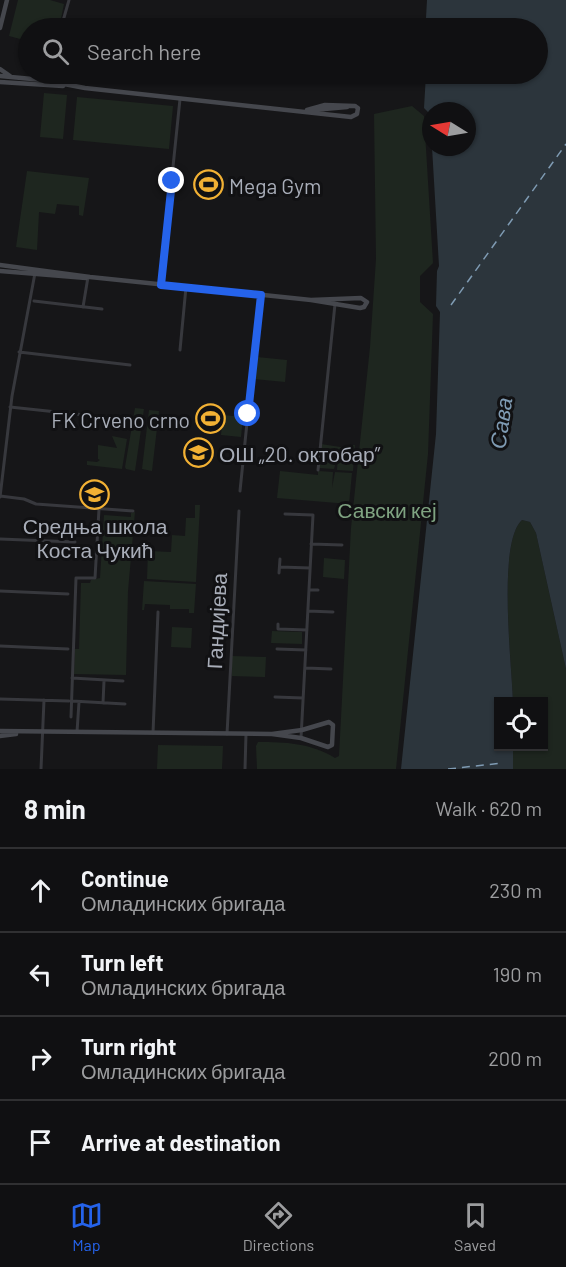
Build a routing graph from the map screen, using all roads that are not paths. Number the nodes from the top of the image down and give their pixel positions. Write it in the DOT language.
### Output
graph roads {
  1 [pos="7,0"];
  2 [pos="69,0"];
  3 [pos="64,18"];
  4 [pos="0,28"];
  5 [pos="0,69"];
  6 [pos="0,76"];
  7 [pos="15,78"];
  8 [pos="18,78"];
  9 [pos="0,84"];
  10 [pos="18,84"];
  11 [pos="19,84"];
  12 [pos="63,84"];
  13 [pos="73,86"];
  14 [pos="181,97"];
  15 [pos="307,110"];
  16 [pos="0,265"];
  17 [pos="37,269"];
  18 [pos="0,271"];
  19 [pos="35,275"];
  20 [pos="88,277"];
  21 [pos="161,285"];
  22 [pos="186,287"];
  23 [pos="261,295"];
  24 [pos="34,302"];
  25 [pos="335,302"];
  26 [pos="83,307"];
  27 [pos="102,309"];
  28 [pos="180,350"];
  29 [pos="19,352"];
  30 [pos="130,365"];
  31 [pos="10,408"];
  32 [pos="122,419"];
  33 [pos="318,470"];
  34 [pos="240,491"];
  35 [pos="0,497"];
  36 [pos="99,509"];
  37 [pos="133,511"];
  38 [pos="239,511"];
  39 [pos="285,514"];
  40 [pos="0,539"];
  41 [pos="75,542"];
  42 [pos="311,544"];
  43 [pos="342,545"];
  44 [pos="280,559"];
  45 [pos="280,567"];
  46 [pos="310,568"];
  47 [pos="279,573"];
  48 [pos="309,590"];
  49 [pos="318,590"];
  50 [pos="0,591"];
  51 [pos="68,594"];
  52 [pos="308,611"];
  53 [pos="158,612"];
  54 [pos="333,612"];
  55 [pos="278,624"];
  56 [pos="307,630"];
  57 [pos="0,646"];
  58 [pos="68,649"];
  59 [pos="277,650"];
  60 [pos="306,650"];
  61 [pos="305,668"];
  62 [pos="331,669"];
  63 [pos="72,678"];
  64 [pos="104,680"];
  65 [pos="123,681"];
  66 [pos="275,697"];
  67 [pos="303,698"];
  68 [pos="0,699"];
  69 [pos="44,700"];
  70 [pos="70,701"];
  71 [pos="79,702"];
  72 [pos="104,703"];
  73 [pos="125,704"];
  74 [pos="71,717"];
  75 [pos="302,730"];
  76 [pos="42,732"];
  77 [pos="77,732"];
  78 [pos="153,733"];
  79 [pos="0,734"];
  80 [pos="227,734"];
  81 [pos="246,734"];
  82 [pos="272,734"];
  83 [pos="302,738"];
  84 [pos="41,769"];
  85 [pos="244,769"];
  1 -- 4 [label="street"];
  2 -- 3 [label="street"];
  5 -- 7 [label="street"];
  6 -- 7 [label="street"];
  7 -- 8 [label="street"];
  9 -- 10 [label="street"];
  11 -- 13 [label="street"];
  12 -- 13 [label="street"];
  13 -- 14 [label="street"];
  14 -- 15 [label="street"];
  14 -- 21 [label="street"];
  15 -- 15 [label="street"];
  16 -- 17 [label="street"];
  17 -- 19 [label="street"];
  17 -- 20 [label="street"];
  18 -- 19 [label="street"];
  19 -- 20 [label="street"];
  19 -- 29 [label="street"];
  20 -- 21 [label="street"];
  20 -- 26 [label="street"];
  21 -- 22 [label="street"];
  22 -- 23 [label="street"];
  22 -- 28 [label="street"];
  23 -- 25 [label="street"];
  23 -- 34 [label="street"];
  24 -- 26 [label="street"];
  25 -- 25 [label="street"];
  25 -- 33 [label="street"];
  26 -- 27 [label="street"];
  29 -- 30 [label="street"];
  29 -- 31 [label="street"];
  31 -- 32 [label="street"];
  31 -- 35 [label="street"];
  35 -- 36 [label="street"];
  36 -- 37 [label="street"];
  36 -- 63 [label="street"];
  38 -- 80 [label="street, Гандијева"];
  39 -- 42 [label="street"];
  40 -- 41 [label="street"];
  42 -- 43 [label="street"];
  42 -- 46 [label="street"];
  44 -- 45 [label="street"];
  45 -- 46 [label="street"];
  45 -- 47 [label="street"];
  46 -- 48 [label="street"];
  48 -- 49 [label="street"];
  48 -- 52 [label="street"];
  50 -- 51 [label="street"];
  52 -- 54 [label="street"];
  52 -- 56 [label="street"];
  53 -- 78 [label="street"];
  55 -- 56 [label="street"];
  56 -- 60 [label="street"];
  57 -- 58 [label="street"];
  59 -- 60 [label="street"];
  60 -- 61 [label="street"];
  61 -- 62 [label="street"];
  61 -- 67 [label="street"];
  63 -- 64 [label="street"];
  63 -- 70 [label="street"];
  64 -- 65 [label="street"];
  64 -- 72 [label="street"];
  66 -- 67 [label="street"];
  67 -- 75 [label="street"];
  68 -- 69 [label="street"];
  69 -- 70 [label="street"];
  69 -- 76 [label="street"];
  70 -- 71 [label="street"];
  70 -- 74 [label="street"];
  71 -- 72 [label="street"];
  71 -- 77 [label="street"];
  72 -- 73 [label="street"];
  75 -- 82 [label="street"];
  75 -- 83 [label="street"];
  75 -- 83 [label="street"];
  76 -- 77 [label="street"];
  76 -- 79 [label="street"];
  76 -- 84 [label="street"];
  77 -- 78 [label="street"];
  78 -- 80 [label="street"];
  80 -- 81 [label="street"];
  81 -- 82 [label="street"];
  81 -- 85 [label="street"];
  82 -- 83 [label="street"];
}
